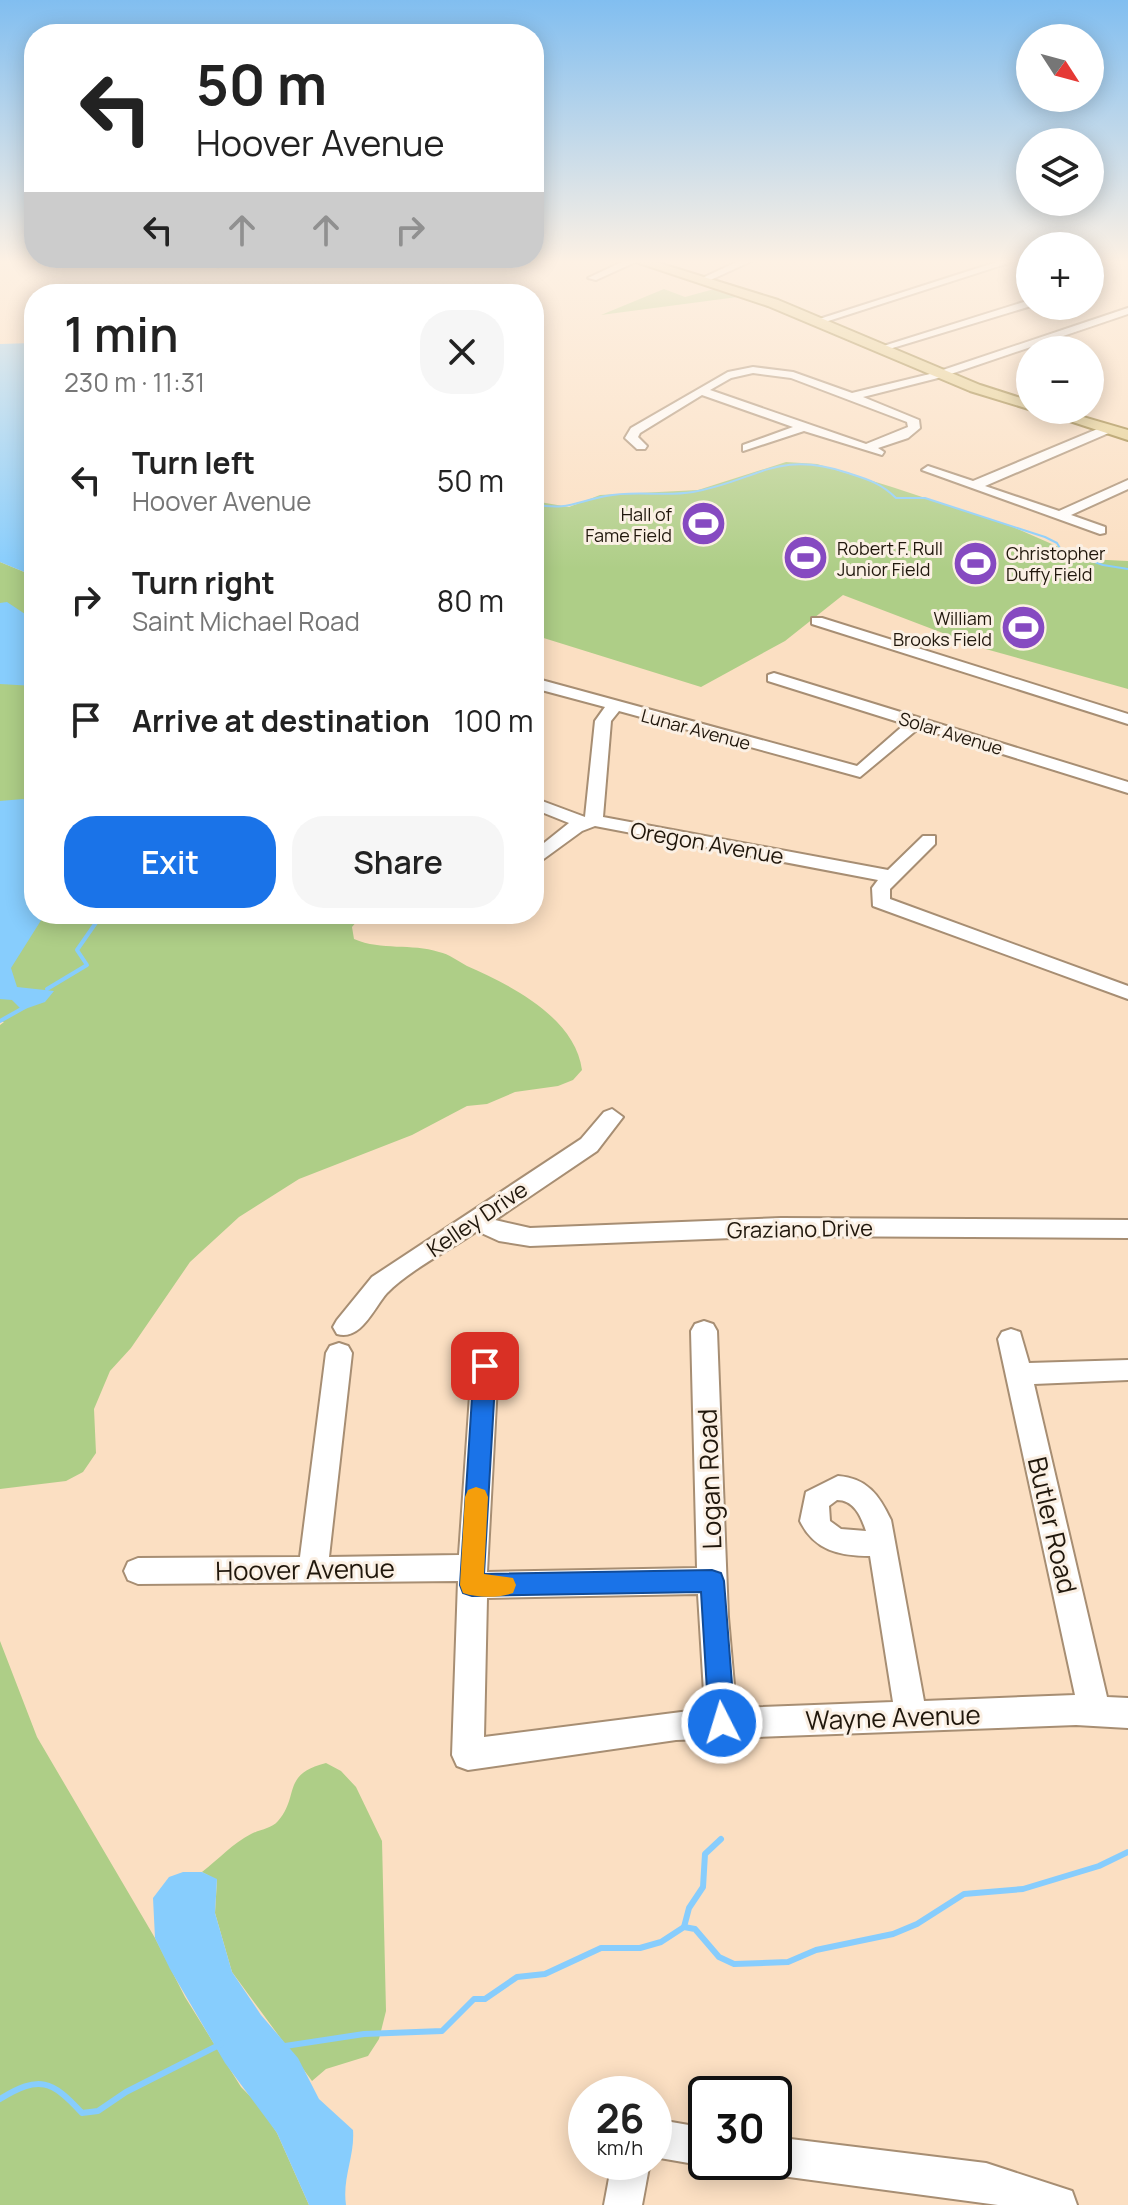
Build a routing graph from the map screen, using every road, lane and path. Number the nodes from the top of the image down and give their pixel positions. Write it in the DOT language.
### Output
graph roads {
  1 [pos="916,363"];
  2 [pos="974,363"];
  3 [pos="941,374"];
  4 [pos="701,391"];
  5 [pos="854,396"];
  6 [pos="1016,401"];
  7 [pos="1090,424"];
  8 [pos="805,426"];
  9 [pos="1107,429"];
  10 [pos="1128,435"];
  11 [pos="641,446"];
  12 [pos="747,448"];
  13 [pos="866,448"];
  14 [pos="887,455"];
  15 [pos="928,470"];
  16 [pos="1128,484"];
  17 [pos="973,486"];
  18 [pos="1059,516"];
  19 [pos="1100,530"];
  20 [pos="817,621"];
  21 [pos="774,678"];
  22 [pos="544,686"];
  23 [pos="614,707"];
  24 [pos="1128,719"];
  25 [pos="917,722"];
  26 [pos="1128,788"];
  27 [pos="544,806"];
  28 [pos="590,821"];
  29 [pos="929,840"];
  30 [pos="544,853"];
  31 [pos="893,877"];
  32 [pos="1128,993"];
  33 [pos="612,1117"];
  34 [pos="475,1220"];
  35 [pos="1128,1229"];
  36 [pos="704,1331"];
  37 [pos="1011,1339"];
  38 [pos="485,1366"];
  39 [pos="1128,1370"];
  40 [pos="1019,1374"];
  41 [pos="882,1543"];
  42 [pos="313,1569"];
  43 [pos="138,1571"];
  44 [pos="472,1576"];
  45 [pos="712,1581"];
  46 [pos="1094,1710"];
  47 [pos="1128,1713"];
  48 [pos="911,1716"];
  49 [pos="722,1723"];
  50 [pos="792,2158"];
  51 [pos="628,2180"];
  52 [pos="623,2205"];
  53 [pos="1058,2205"];
  1 -- 3 [label="main road"];
  2 -- 3 [label="street"];
  3 -- 5 [label="street"];
  3 -- 6 [label="main road"];
  4 -- 5 [label="street"];
  4 -- 8 [label="street"];
  4 -- 11 [label="street"];
  5 -- 13 [label="street"];
  7 -- 9 [label="main road"];
  8 -- 12 [label="street"];
  8 -- 13 [label="street"];
  9 -- 10 [label="main road"];
  9 -- 17 [label="street"];
  13 -- 14 [label="street"];
  15 -- 17 [label="street"];
  16 -- 18 [label="street"];
  17 -- 18 [label="street"];
  18 -- 19 [label="street"];
  20 -- 24 [label="street"];
  21 -- 25 [label="street, Solar Avenue"];
  22 -- 23 [label="street, Lunar Avenue"];
  23 -- 25 [label="street, Lunar Avenue"];
  23 -- 28 [label="street"];
  25 -- 26 [label="street, Solar Avenue"];
  27 -- 28 [label="street, Oregon Avenue"];
  28 -- 30 [label="street"];
  28 -- 31 [label="street, Oregon Avenue"];
  29 -- 31 [label="street"];
  31 -- 32 [label="street"];
  33 -- 34 [label="street, Kelley Drive"];
  34 -- 35 [label="street, Graziano Drive"];
  34 -- 42 [label="street, Kelley Drive"];
  36 -- 45 [label="street, Logan Road"];
  37 -- 40 [label="street, Butler Road"];
  38 -- 44 [label="street"];
  39 -- 40 [label="street"];
  40 -- 46 [label="street, Butler Road"];
  41 -- 48 [label="street"];
  42 -- 43 [label="street, Hoover Avenue"];
  42 -- 44 [label="street, Hoover Avenue"];
  44 -- 45 [label="street, Hoover Avenue"];
  44 -- 49 [label="street, Wayne Avenue"];
  45 -- 49 [label="street, Logan Road"];
  46 -- 47 [label="street, Wayne Avenue"];
  46 -- 48 [label="street, Wayne Avenue"];
  48 -- 49 [label="street, Wayne Avenue"];
  50 -- 53 [label="street"];
  51 -- 52 [label="street"];
}
